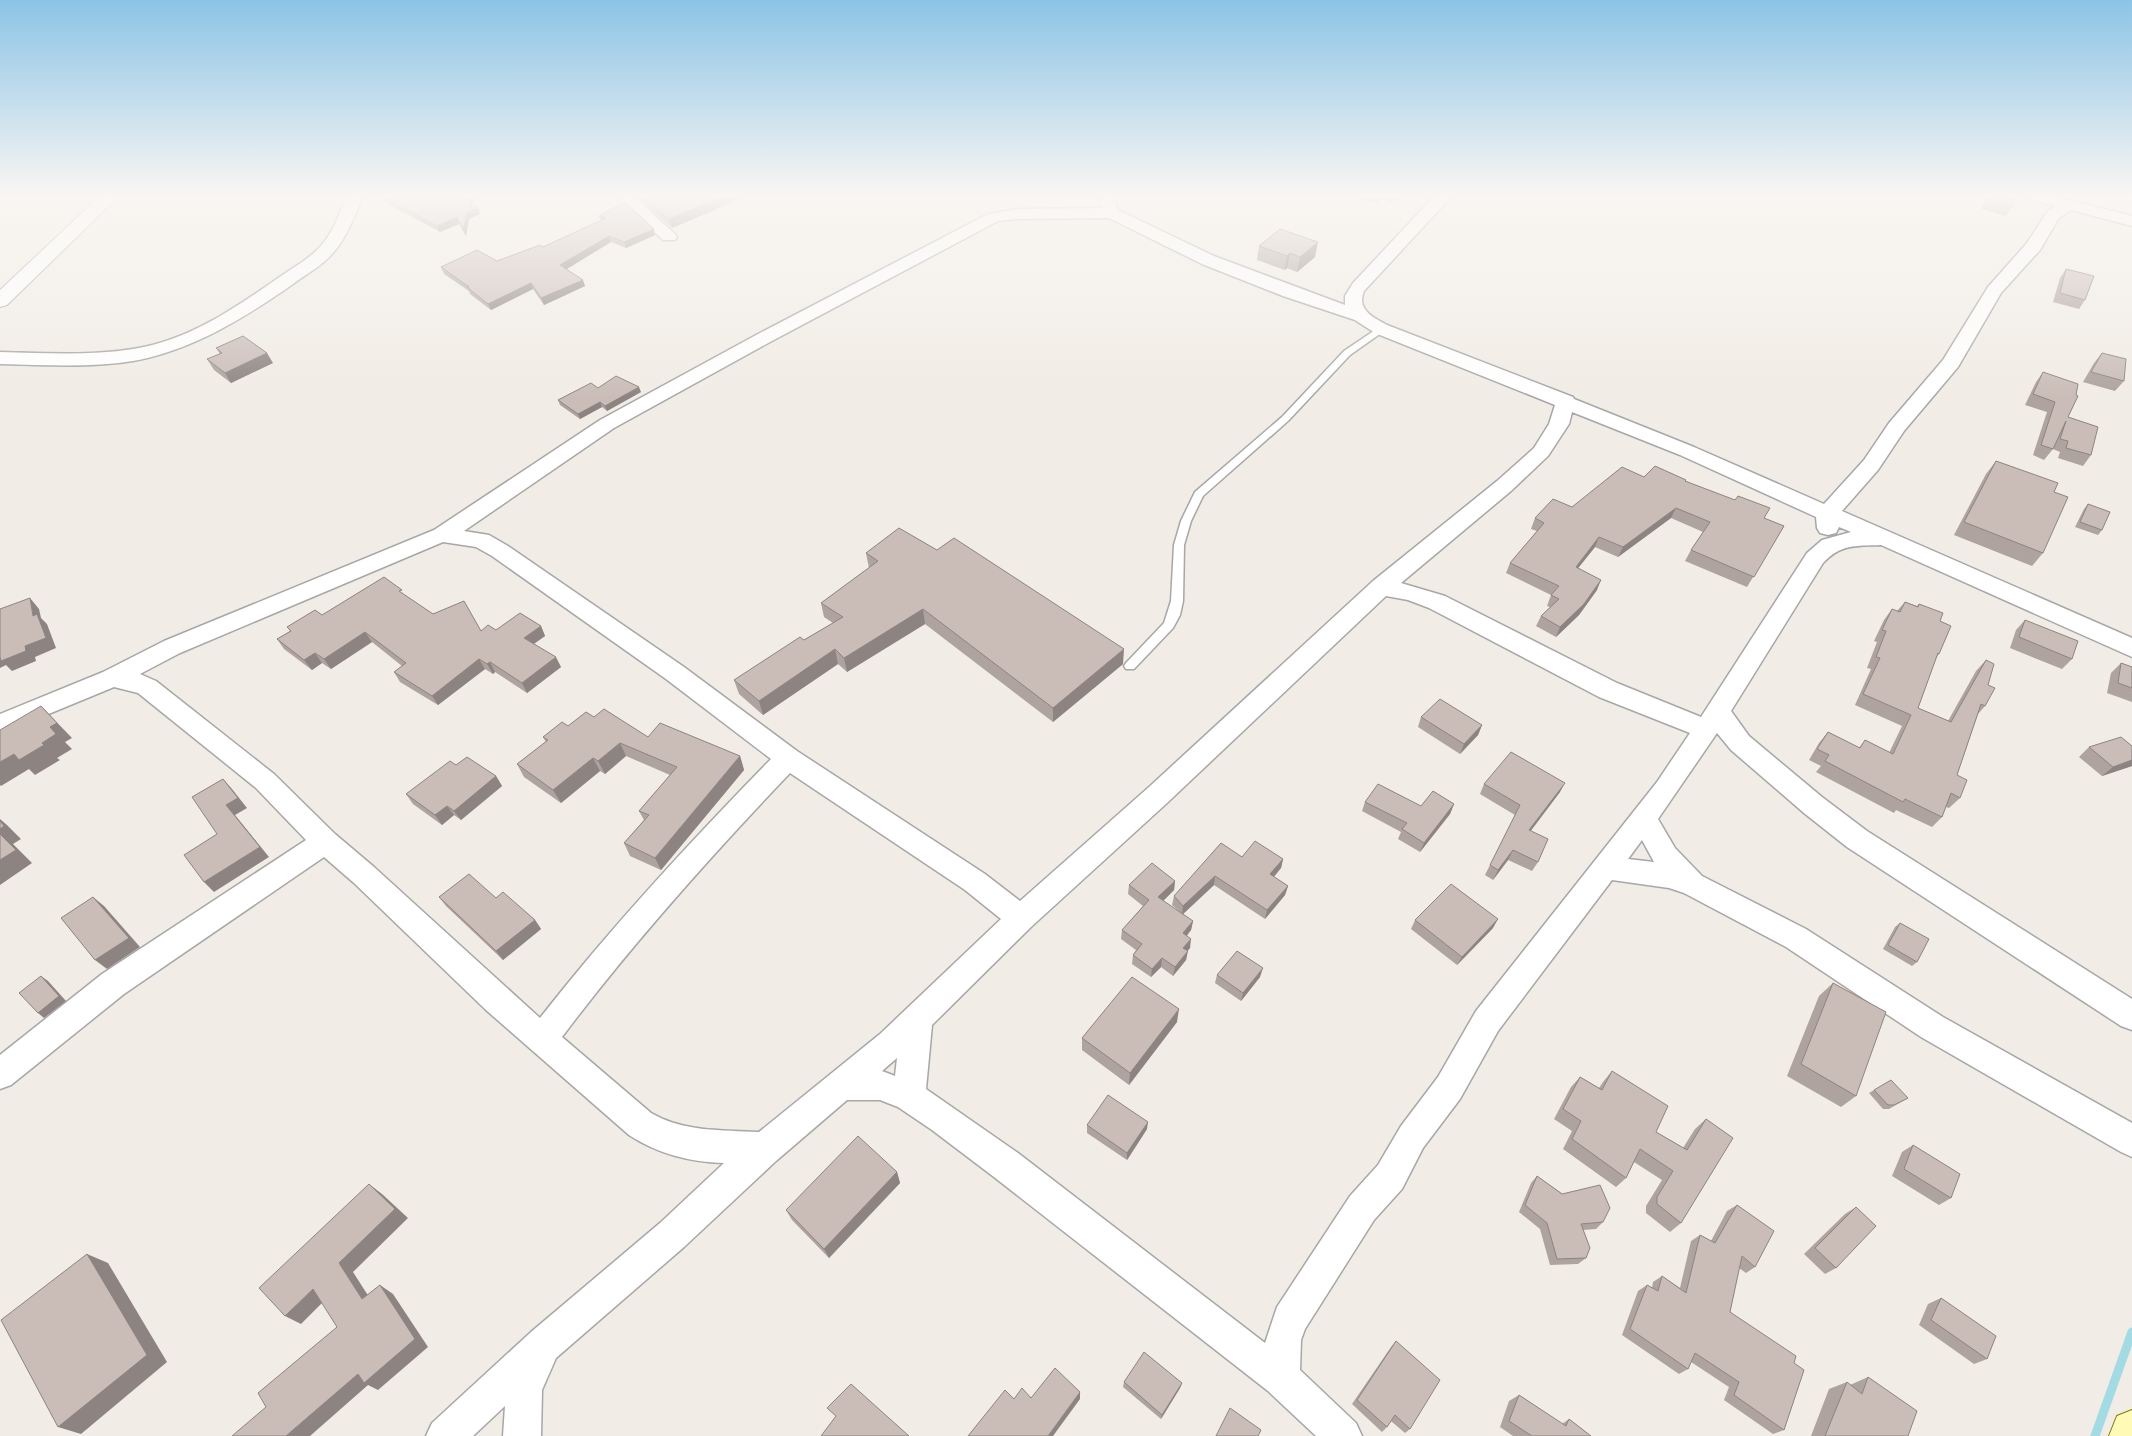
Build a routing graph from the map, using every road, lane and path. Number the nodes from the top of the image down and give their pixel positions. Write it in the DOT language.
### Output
graph roads {
  1 [pos="39,264"];
  2 [pos="310,264"];
  3 [pos="903,264"];
  4 [pos="1218,264"];
  5 [pos="1383,264"];
  6 [pos="2018,264"];
  7 [pos="0,301"];
  8 [pos="1359,316"];
  9 [pos="1381,329"];
  10 [pos="0,358"];
  11 [pos="1566,402"];
  12 [pos="1827,514"];
  13 [pos="442,535"];
  14 [pos="1882,538"];
  15 [pos="1828,544"];
  16 [pos="1381,587"];
  17 [pos="2132,648"];
  18 [pos="1130,666"];
  19 [pos="112,678"];
  20 [pos="1712,720"];
  21 [pos="0,724"];
  22 [pos="788,758"];
  23 [pos="1644,818"];
  24 [pos="325,842"];
  25 [pos="1606,868"];
  26 [pos="1694,885"];
  27 [pos="1020,918"];
  28 [pos="2132,1016"];
  29 [pos="917,1019"];
  30 [pos="542,1039"];
  31 [pos="0,1074"];
  32 [pos="844,1085"];
  33 [pos="909,1096"];
  34 [pos="2132,1141"];
  35 [pos="764,1149"];
  36 [pos="544,1345"];
  37 [pos="1281,1378"];
  38 [pos="2132,1431"];
  39 [pos="444,1436"];
  40 [pos="522,1436"];
  41 [pos="1343,1436"];
  42 [pos="2130,1436"];
  1 -- 7 [label="street"];
  2 -- 10 [label="street"];
  3 -- 13 [label="street"];
  4 -- 8 [label="street"];
  5 -- 8 [label="street"];
  6 -- 12 [label="street"];
  8 -- 9 [label="street"];
  9 -- 11 [label="street"];
  9 -- 18 [label="lane"];
  11 -- 12 [label="street"];
  11 -- 16 [label="street"];
  12 -- 14 [label="street"];
  12 -- 15 [label="street"];
  13 -- 19 [label="street"];
  13 -- 22 [label="street"];
  14 -- 15 [label="street"];
  14 -- 17 [label="street"];
  15 -- 20 [label="street"];
  16 -- 20 [label="street"];
  16 -- 27 [label="street"];
  19 -- 21 [label="street"];
  19 -- 24 [label="street"];
  20 -- 23 [label="street"];
  20 -- 28 [label="street"];
  22 -- 27 [label="street"];
  22 -- 30 [label="street"];
  23 -- 25 [label="street"];
  23 -- 26 [label="street"];
  24 -- 30 [label="street"];
  24 -- 31 [label="street"];
  25 -- 26 [label="street"];
  25 -- 37 [label="street"];
  26 -- 34 [label="street"];
  27 -- 29 [label="street"];
  29 -- 32 [label="street"];
  29 -- 33 [label="street"];
  30 -- 35 [label="street"];
  32 -- 33 [label="street"];
  32 -- 35 [label="street"];
  33 -- 37 [label="street"];
  35 -- 36 [label="street"];
  36 -- 39 [label="street"];
  36 -- 40 [label="street"];
  37 -- 41 [label="street"];
  38 -- 42 [label="main road"];
}
